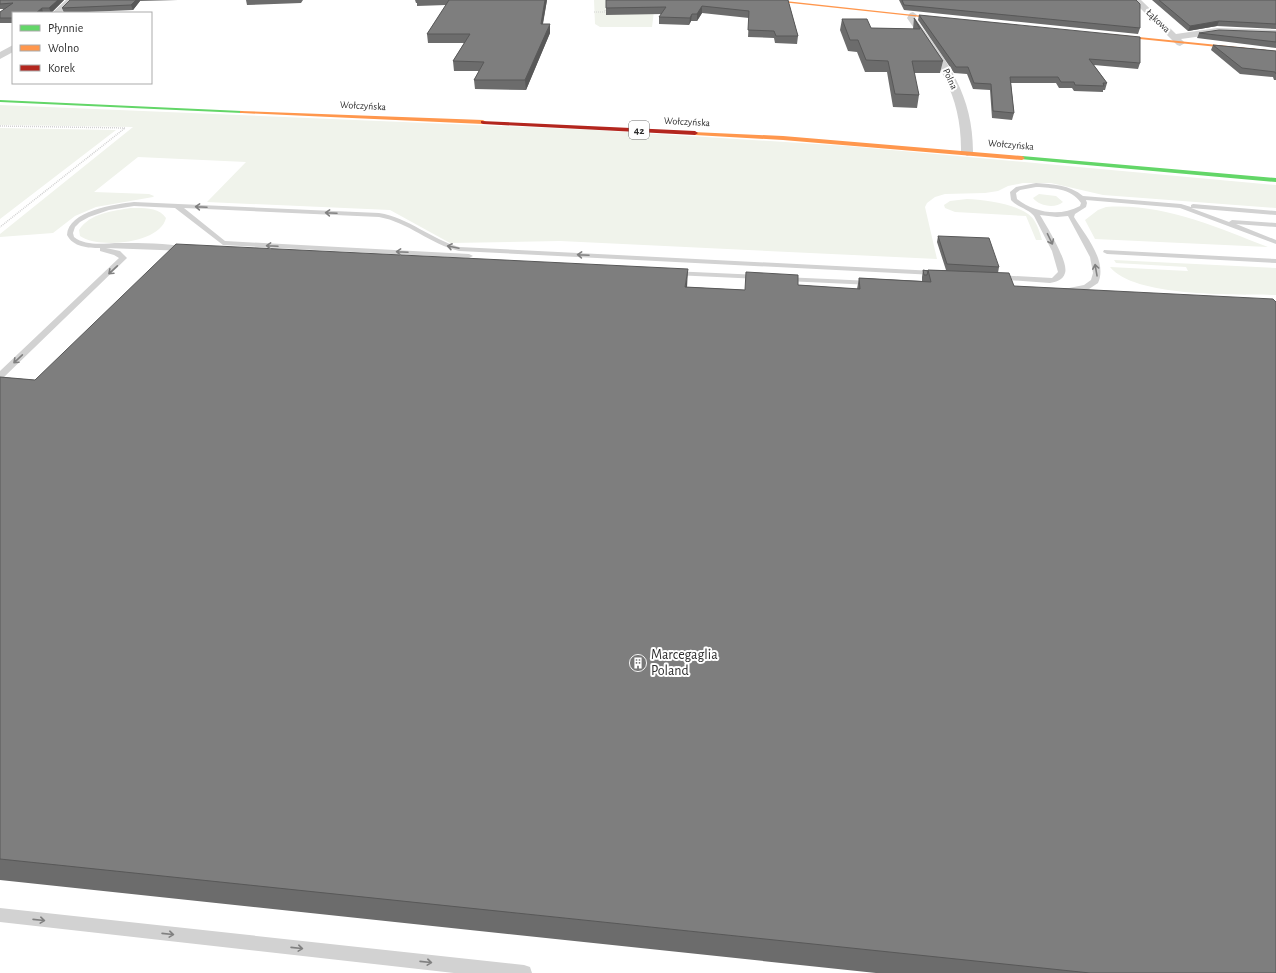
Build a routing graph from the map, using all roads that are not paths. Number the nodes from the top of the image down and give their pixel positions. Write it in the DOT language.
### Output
graph roads {
  1 [pos="71,0"];
  2 [pos="765,0"];
  3 [pos="1136,0"];
  4 [pos="57,12"];
  5 [pos="912,15"];
  6 [pos="960,20"];
  7 [pos="1276,33"];
  8 [pos="1102,34"];
  9 [pos="1178,40"];
  10 [pos="12,49"];
  11 [pos="1276,52"];
  12 [pos="0,56"];
  13 [pos="0,101"];
  14 [pos="967,152"];
  15 [pos="1276,180"];
  16 [pos="1082,198"];
  17 [pos="177,206"];
  18 [pos="1181,206"];
  19 [pos="1034,210"];
  20 [pos="1072,212"];
  21 [pos="1276,213"];
  22 [pos="1220,221"];
  23 [pos="1276,225"];
  24 [pos="1274,241"];
  25 [pos="89,245"];
  26 [pos="190,249"];
  27 [pos="221,250"];
  28 [pos="1107,252"];
  29 [pos="1276,261"];
  30 [pos="474,263"];
  31 [pos="663,272"];
  32 [pos="766,278"];
  33 [pos="781,278"];
  34 [pos="992,279"];
  35 [pos="884,284"];
  36 [pos="1078,290"];
  37 [pos="1058,291"];
  38 [pos="1091,294"];
  39 [pos="0,376"];
  40 [pos="0,915"];
  41 [pos="524,973"];
  1 -- 4 [label="street"];
  2 -- 5 [label="main road"];
  3 -- 9 [label="street, Łąkowa"];
  5 -- 6 [label="main road"];
  5 -- 14 [label="street, Polna"];
  7 -- 9 [label="street"];
  8 -- 9 [label="main road"];
  9 -- 11 [label="main road"];
  10 -- 12 [label="street"];
  13 -- 14 [label="main road, Wołczyńska / 42"];
  14 -- 15 [label="main road, Wołczyńska / 42"];
  16 -- 18 [label="lane"];
  16 -- 19 [label="lane"];
  16 -- 20 [label="lane"];
  17 -- 17 [label="lane"];
  17 -- 25 [label="lane"];
  18 -- 21 [label="lane"];
  18 -- 22 [label="lane"];
  19 -- 20 [label="lane"];
  19 -- 34 [label="lane, one-way"];
  36 -- 20 [label="lane, one-way"];
  22 -- 23 [label="lane"];
  22 -- 24 [label="lane"];
  25 -- 26 [label="lane"];
  25 -- 39 [label="lane, one-way"];
  27 -- 30 [label="lane"];
  28 -- 29 [label="lane"];
  31 -- 32 [label="lane"];
  33 -- 35 [label="lane"];
  36 -- 37 [label="lane"];
  36 -- 38 [label="lane"];
  40 -- 41 [label="lane, one-way"];
}
